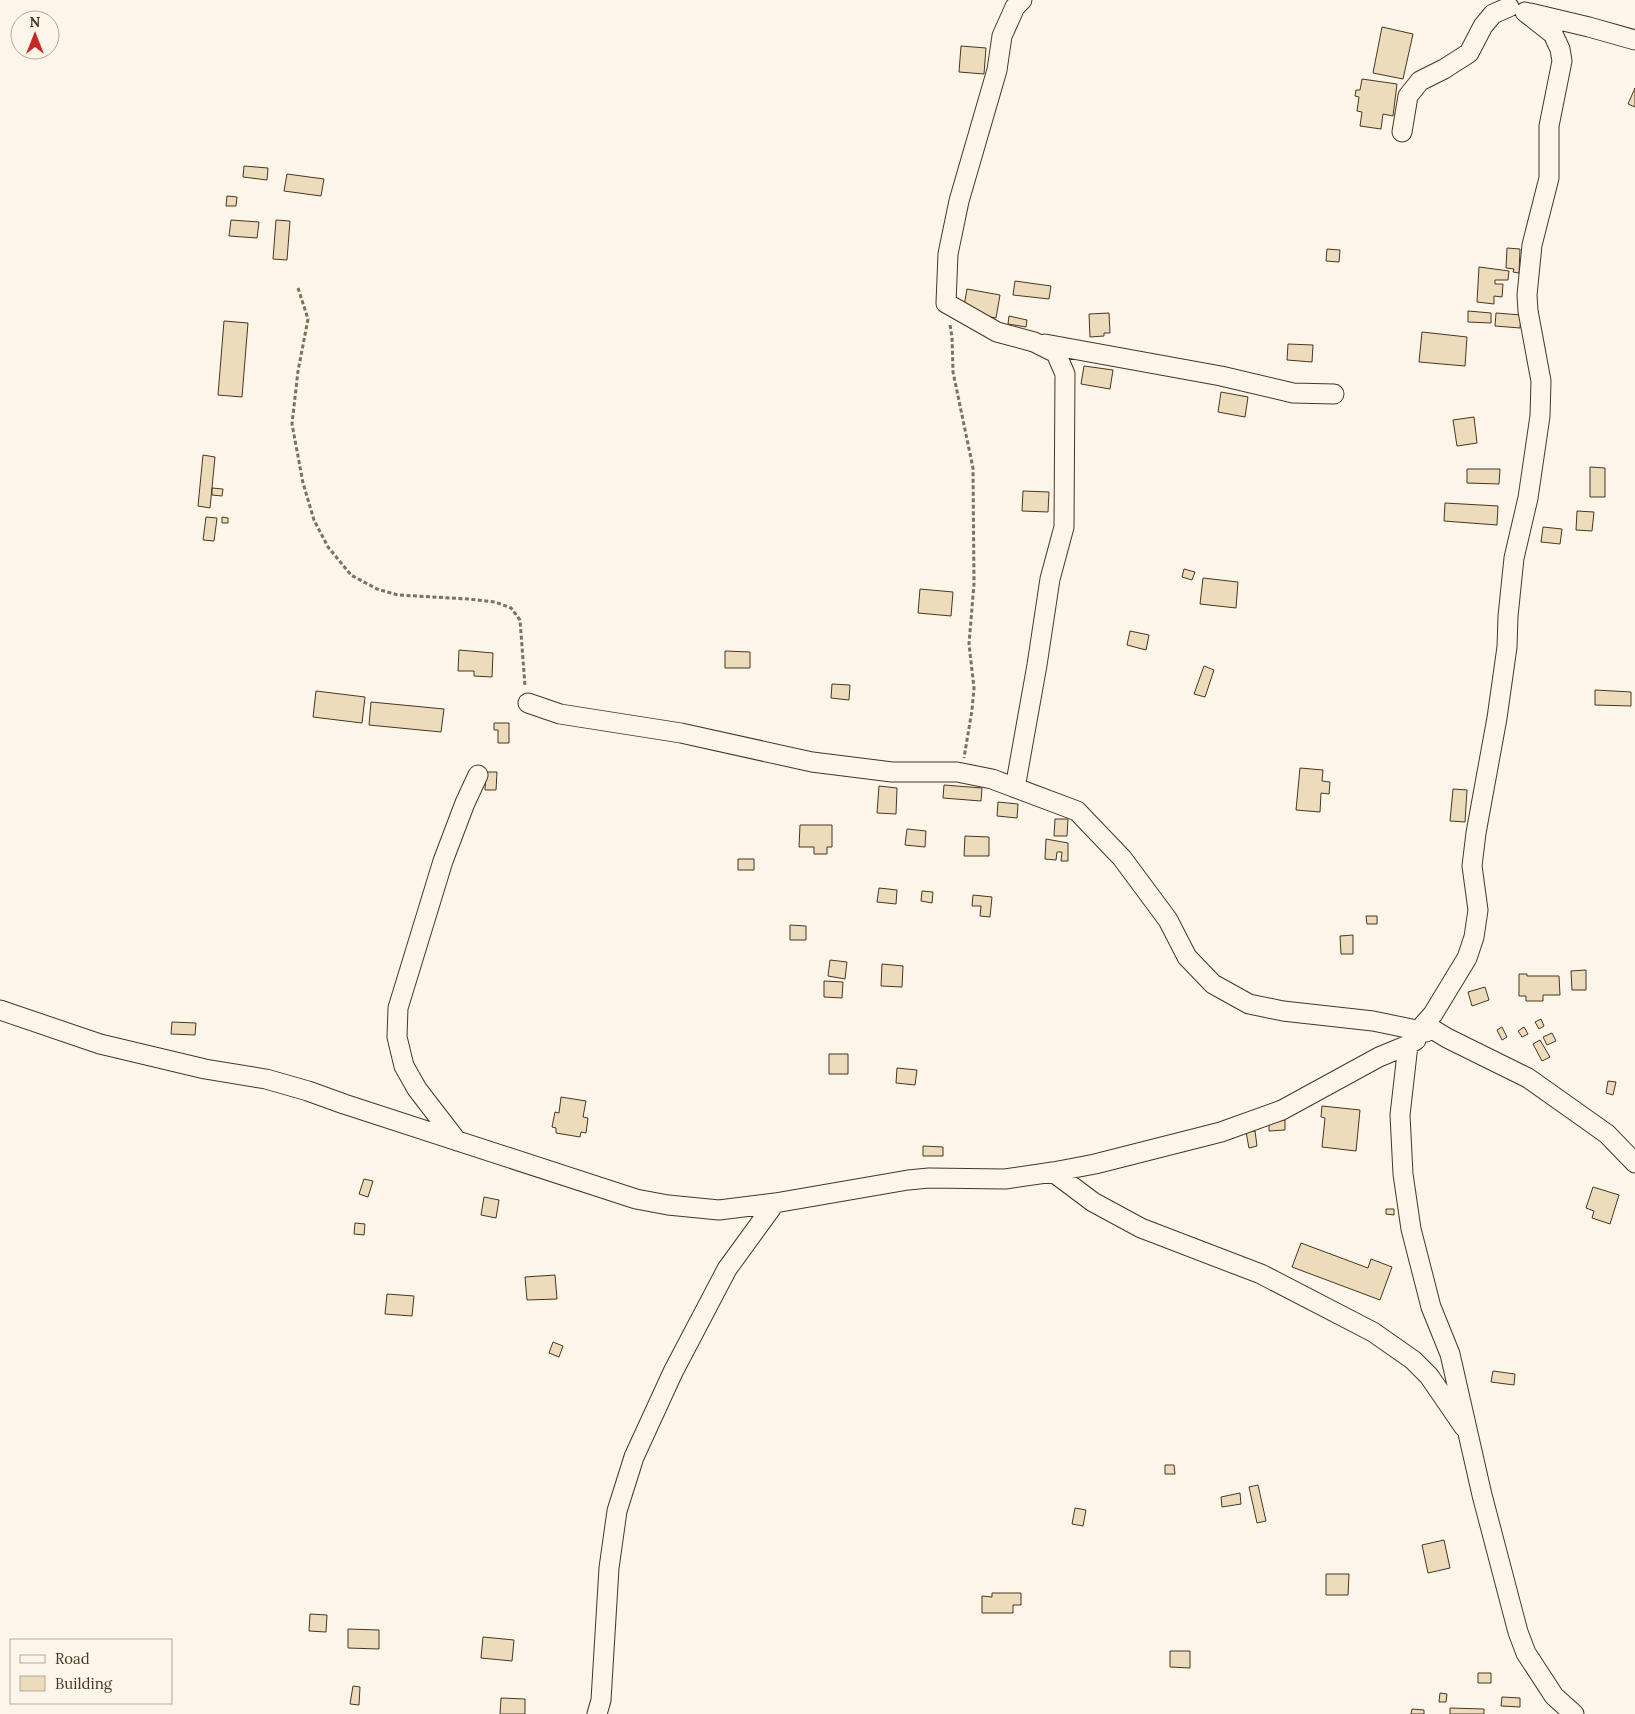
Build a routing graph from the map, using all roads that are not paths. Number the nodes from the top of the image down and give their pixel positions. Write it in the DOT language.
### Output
graph roads {
  1 [pos="1022,0"];
  2 [pos="1511,6"];
  3 [pos="1635,40"];
  4 [pos="1402,132"];
  5 [pos="1034,342"];
  6 [pos="1334,394"];
  7 [pos="528,703"];
  8 [pos="478,775"];
  9 [pos="1016,788"];
  10 [pos="0,1010"];
  11 [pos="1425,1028"];
  12 [pos="1408,1045"];
  13 [pos="457,1141"];
  14 [pos="1635,1163"];
  15 [pos="1054,1172"];
  16 [pos="775,1203"];
  17 [pos="1468,1432"];
  18 [pos="597,1714"];
  19 [pos="1574,1714"];
  1 -- 5 [label="street"];
  2 -- 3 [label="street"];
  2 -- 4 [label="street"];
  2 -- 11 [label="street"];
  5 -- 6 [label="street"];
  5 -- 9 [label="street"];
  7 -- 9 [label="street"];
  8 -- 13 [label="street"];
  9 -- 11 [label="street"];
  10 -- 13 [label="street"];
  11 -- 12 [label="street"];
  11 -- 14 [label="street"];
  12 -- 15 [label="street"];
  12 -- 17 [label="street"];
  13 -- 16 [label="street"];
  15 -- 16 [label="street"];
  15 -- 17 [label="street"];
  16 -- 18 [label="street"];
  17 -- 19 [label="street"];
}
